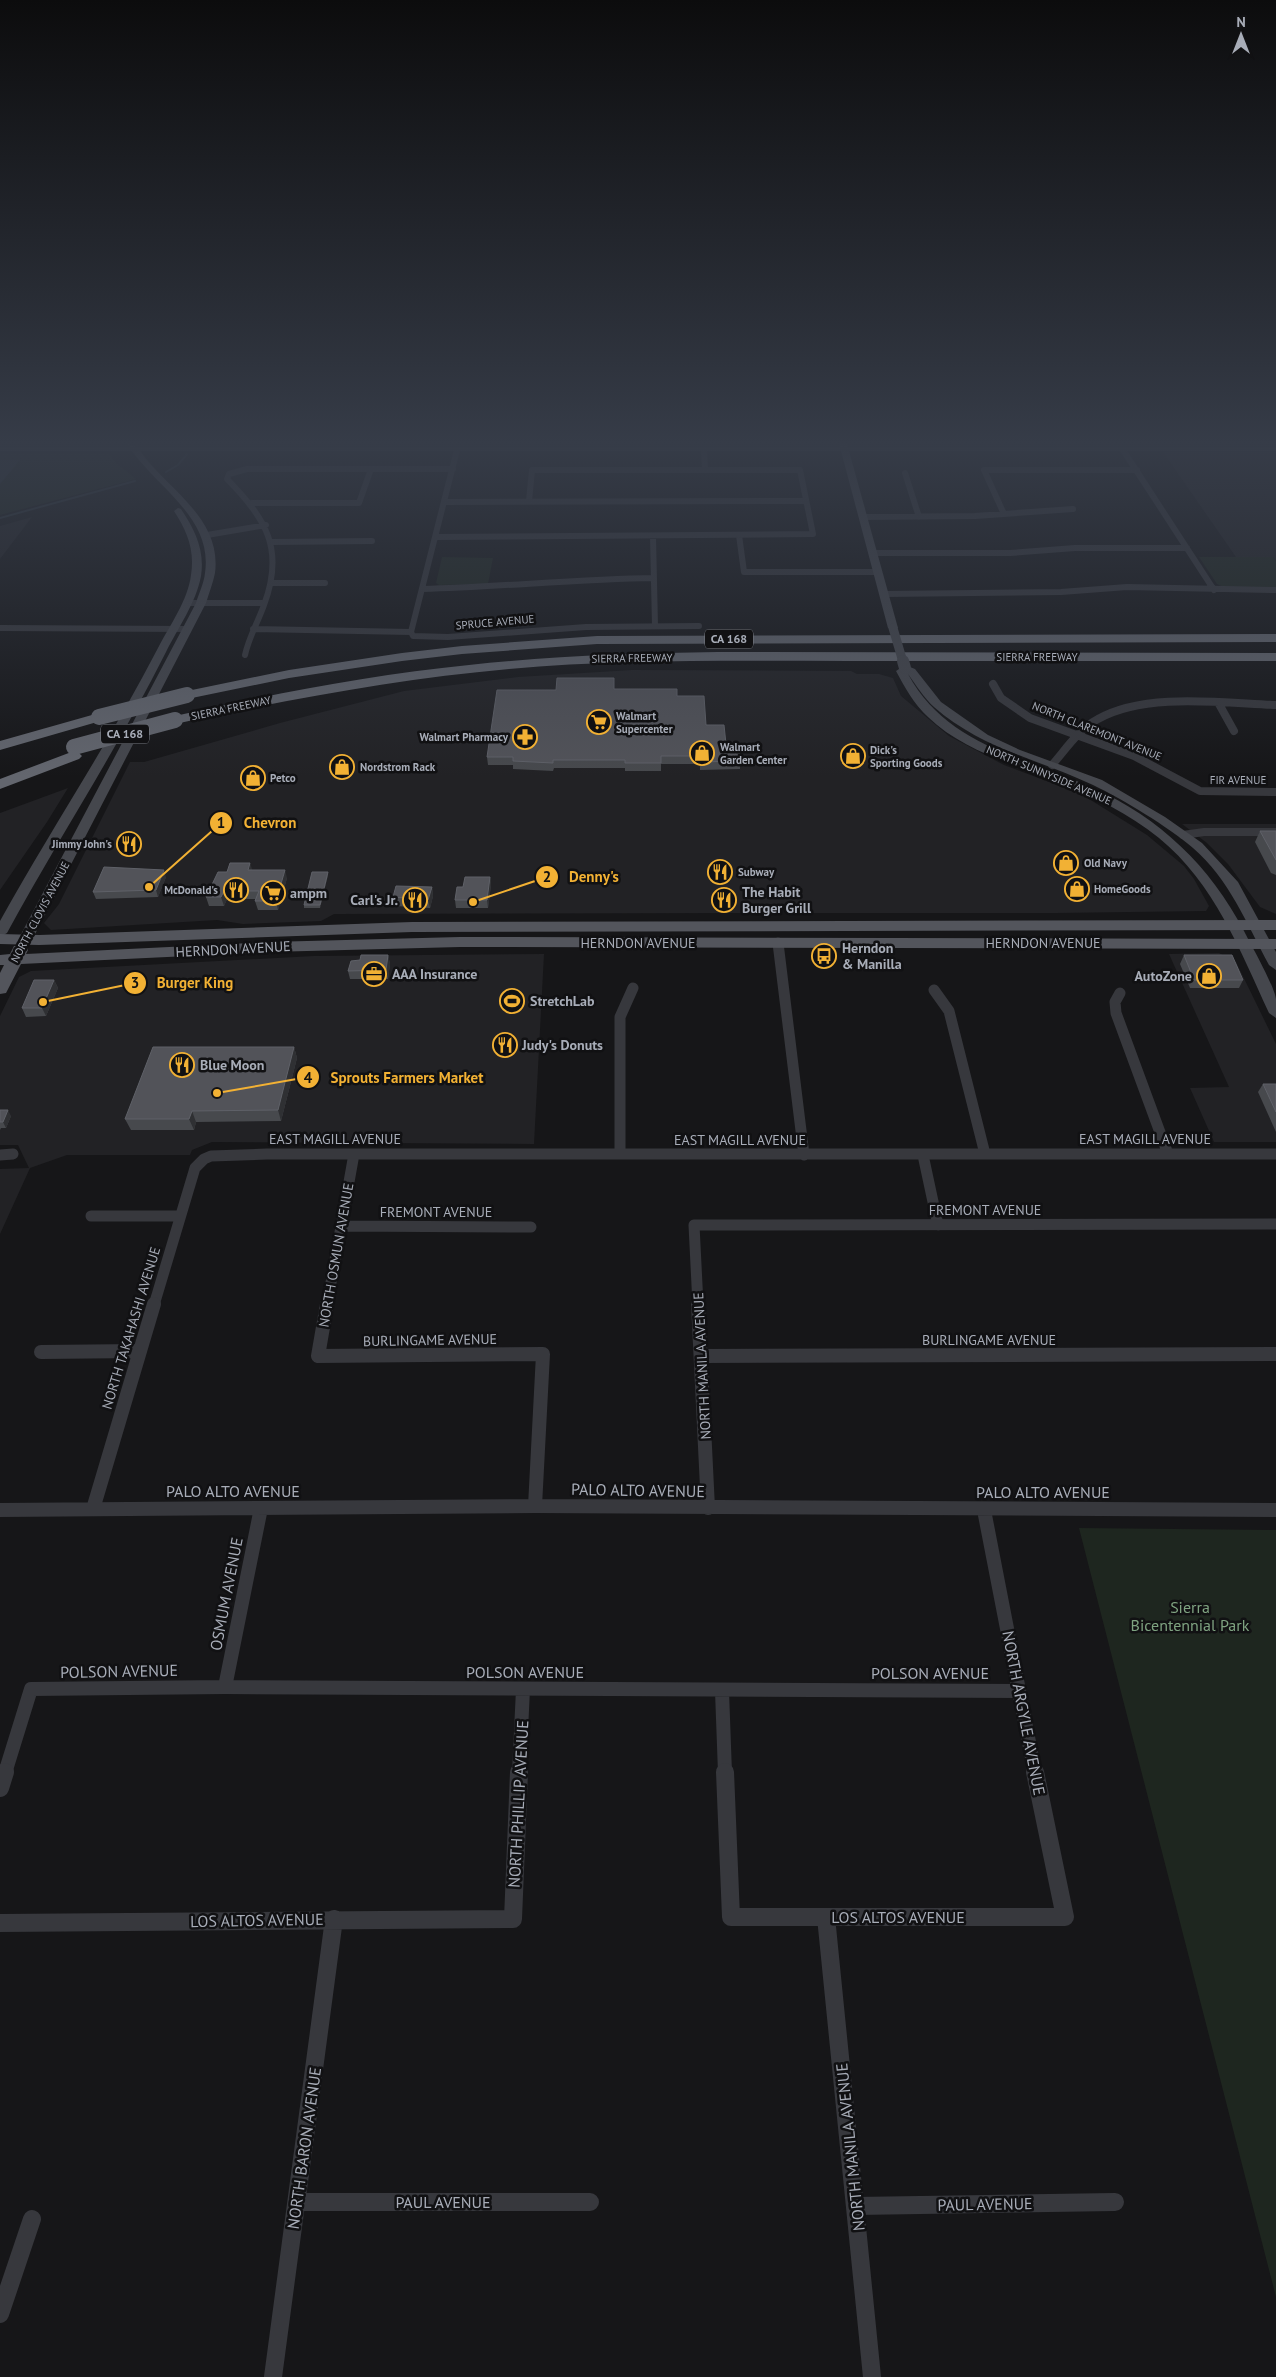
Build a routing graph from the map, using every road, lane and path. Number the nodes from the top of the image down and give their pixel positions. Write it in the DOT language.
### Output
graph roads {
  1 [pos="197,555"];
  2 [pos="212,555"];
  3 [pos="272,555"];
  4 [pos="432,555"];
  5 [pos="653,555"];
  6 [pos="742,555"];
  7 [pos="874,555"];
  8 [pos="1191,555"];
  9 [pos="878,572"];
  10 [pos="654,578"];
  11 [pos="271,583"];
  12 [pos="326,583"];
  13 [pos="423,589"];
  14 [pos="1214,590"];
  15 [pos="1276,590"];
  16 [pos="884,594"];
  17 [pos="186,603"];
  18 [pos="201,603"];
  19 [pos="264,603"];
  20 [pos="654,626"];
  21 [pos="699,626"];
  22 [pos="0,628"];
  23 [pos="173,628"];
  24 [pos="187,628"];
  25 [pos="254,629"];
  26 [pos="1276,633"];
  27 [pos="412,634"];
  28 [pos="1276,638"];
  29 [pos="1118,639"];
  30 [pos="245,655"];
  31 [pos="1276,657"];
  32 [pos="905,668"];
  33 [pos="993,684"];
  34 [pos="907,688"];
  35 [pos="1219,704"];
  36 [pos="1276,705"];
  37 [pos="99,717"];
  38 [pos="944,724"];
  39 [pos="1234,731"];
  40 [pos="114,734"];
  41 [pos="984,737"];
  42 [pos="1078,737"];
  43 [pos="0,740"];
  44 [pos="0,746"];
  45 [pos="74,752"];
  46 [pos="1052,766"];
  47 [pos="0,769"];
  48 [pos="1072,783"];
  49 [pos="0,784"];
  50 [pos="1200,792"];
  51 [pos="1276,792"];
  52 [pos="102,795"];
  53 [pos="74,802"];
  54 [pos="1276,832"];
  55 [pos="1183,835"];
  56 [pos="68,861"];
  57 [pos="1233,925"];
  58 [pos="1256,925"];
  59 [pos="1276,925"];
  60 [pos="490,927"];
  61 [pos="782,927"];
  62 [pos="968,928"];
  63 [pos="345,929"];
  64 [pos="0,933"];
  65 [pos="0,939"];
  66 [pos="25,940"];
  67 [pos="584,942"];
  68 [pos="778,943"];
  69 [pos="1242,944"];
  70 [pos="1270,944"];
  71 [pos="339,945"];
  72 [pos="173,952"];
  73 [pos="7,960"];
  74 [pos="1276,965"];
  75 [pos="633,988"];
  76 [pos="0,989"];
  77 [pos="934,990"];
  78 [pos="1120,993"];
  79 [pos="1276,1012"];
  80 [pos="0,1154"];
  81 [pos="13,1154"];
  82 [pos="354,1154"];
  83 [pos="620,1154"];
  84 [pos="985,1154"];
  85 [pos="1168,1154"];
  86 [pos="1276,1154"];
  87 [pos="804,1155"];
  88 [pos="923,1155"];
  89 [pos="204,1159"];
  90 [pos="91,1216"];
  91 [pos="180,1216"];
  92 [pos="1276,1224"];
  93 [pos="694,1225"];
  94 [pos="938,1225"];
  95 [pos="341,1226"];
  96 [pos="531,1227"];
  97 [pos="139,1351"];
  98 [pos="41,1352"];
  99 [pos="1276,1354"];
  100 [pos="318,1356"];
  101 [pos="702,1356"];
  102 [pos="535,1506"];
  103 [pos="261,1508"];
  104 [pos="708,1508"];
  105 [pos="93,1509"];
  106 [pos="0,1510"];
  107 [pos="984,1510"];
  108 [pos="1276,1510"];
  109 [pos="225,1687"];
  110 [pos="523,1689"];
  111 [pos="722,1691"];
  112 [pos="1018,1691"];
  113 [pos="0,1788"];
  114 [pos="826,1916"];
  115 [pos="1066,1916"];
  116 [pos="334,1919"];
  117 [pos="513,1919"];
  118 [pos="0,1923"];
  119 [pos="297,2202"];
  120 [pos="590,2202"];
  121 [pos="1115,2202"];
  122 [pos="856,2206"];
  123 [pos="32,2218"];
  124 [pos="0,2314"];
  125 [pos="273,2377"];
  126 [pos="872,2377"];
  1 -- 17 [label="main road, NORTH CLOVIS AVENUE"];
  2 -- 18 [label="main road, NORTH CLOVIS AVENUE"];
  3 -- 11 [label="street"];
  4 -- 13 [label="street"];
  5 -- 10 [label="street"];
  6 -- 9 [label="street"];
  7 -- 9 [label="main road, NORTH SUNNYSIDE AVENUE"];
  8 -- 14 [label="street"];
  9 -- 16 [label="main road, NORTH SUNNYSIDE AVENUE"];
  10 -- 13 [label="street"];
  10 -- 20 [label="street"];
  11 -- 12 [label="street"];
  11 -- 19 [label="street"];
  13 -- 27 [label="street"];
  14 -- 15 [label="street"];
  14 -- 16 [label="street"];
  16 -- 32 [label="main road, NORTH SUNNYSIDE AVENUE, bridge"];
  17 -- 18 [label="street"];
  17 -- 23 [label="main road, NORTH CLOVIS AVENUE"];
  18 -- 19 [label="street"];
  18 -- 24 [label="main road, NORTH CLOVIS AVENUE"];
  19 -- 25 [label="street"];
  20 -- 21 [label="street, SPRUCE AVENUE"];
  20 -- 27 [label="street, SPRUCE AVENUE"];
  22 -- 23 [label="street"];
  23 -- 24 [label="street"];
  23 -- 40 [label="main road, NORTH CLOVIS AVENUE"];
  24 -- 52 [label="main road, NORTH CLOVIS AVENUE"];
  25 -- 27 [label="street, SPRUCE AVENUE"];
  25 -- 30 [label="street"];
  26 -- 29 [label="highway"];
  28 -- 29 [label="highway, SIERRA FREEWAY / CA 168"];
  29 -- 37 [label="highway, SIERRA FREEWAY / CA 168, bridge"];
  31 -- 45 [label="highway, SIERRA FREEWAY / CA 168, bridge"];
  32 -- 34 [label="main road, NORTH SUNNYSIDE AVENUE"];
  32 -- 41 [label="main road, NORTH SUNNYSIDE AVENUE"];
  33 -- 42 [label="street, NORTH CLAREMONT AVENUE"];
  34 -- 38 [label="main road, NORTH SUNNYSIDE AVENUE"];
  34 -- 41 [label="main road"];
  35 -- 36 [label="street"];
  35 -- 39 [label="street"];
  35 -- 42 [label="street"];
  37 -- 43 [label="highway"];
  37 -- 44 [label="highway, SIERRA FREEWAY / CA 168"];
  38 -- 46 [label="main road"];
  38 -- 48 [label="main road, NORTH SUNNYSIDE AVENUE"];
  40 -- 52 [label="main road"];
  40 -- 53 [label="main road, NORTH CLOVIS AVENUE"];
  41 -- 46 [label="main road, NORTH SUNNYSIDE AVENUE"];
  42 -- 46 [label="street"];
  42 -- 50 [label="street, NORTH CLAREMONT AVENUE"];
  45 -- 47 [label="highway"];
  45 -- 49 [label="highway"];
  46 -- 55 [label="main road, NORTH SUNNYSIDE AVENUE"];
  48 -- 55 [label="main road"];
  48 -- 57 [label="main road, NORTH SUNNYSIDE AVENUE"];
  50 -- 51 [label="street, FIR AVENUE"];
  52 -- 56 [label="main road, NORTH CLOVIS AVENUE"];
  53 -- 56 [label="main road"];
  53 -- 64 [label="main road, NORTH CLOVIS AVENUE"];
  54 -- 55 [label="street"];
  55 -- 58 [label="main road, NORTH SUNNYSIDE AVENUE"];
  56 -- 66 [label="main road, NORTH CLOVIS AVENUE"];
  57 -- 58 [label="main road, HERNDON AVENUE"];
  57 -- 62 [label="main road, HERNDON AVENUE"];
  57 -- 69 [label="main road, NORTH SUNNYSIDE AVENUE"];
  58 -- 59 [label="main road, HERNDON AVENUE"];
  58 -- 70 [label="main road, NORTH SUNNYSIDE AVENUE"];
  60 -- 61 [label="main road, HERNDON AVENUE"];
  60 -- 63 [label="main road, HERNDON AVENUE"];
  60 -- 71 [label="main road"];
  61 -- 62 [label="main road, HERNDON AVENUE"];
  61 -- 67 [label="main road"];
  62 -- 68 [label="main road"];
  63 -- 66 [label="main road, HERNDON AVENUE"];
  63 -- 72 [label="main road"];
  65 -- 66 [label="main road, HERNDON AVENUE"];
  66 -- 73 [label="main road, NORTH CLOVIS AVENUE"];
  67 -- 68 [label="main road, HERNDON AVENUE"];
  67 -- 71 [label="main road, HERNDON AVENUE"];
  68 -- 69 [label="main road, HERNDON AVENUE"];
  68 -- 87 [label="street"];
  69 -- 70 [label="main road, HERNDON AVENUE"];
  69 -- 79 [label="main road, NORTH SUNNYSIDE AVENUE"];
  70 -- 74 [label="main road, NORTH SUNNYSIDE AVENUE"];
  71 -- 72 [label="main road, HERNDON AVENUE"];
  72 -- 73 [label="main road, HERNDON AVENUE"];
  73 -- 76 [label="main road, NORTH CLOVIS AVENUE"];
  75 -- 83 [label="street"];
  77 -- 84 [label="street"];
  78 -- 85 [label="street"];
  80 -- 81 [label="street"];
  82 -- 83 [label="street, EAST MAGILL AVENUE"];
  82 -- 89 [label="street, EAST MAGILL AVENUE"];
  82 -- 95 [label="street, NORTH OSMUN AVENUE"];
  83 -- 87 [label="street, EAST MAGILL AVENUE"];
  84 -- 85 [label="street, EAST MAGILL AVENUE"];
  84 -- 88 [label="street, EAST MAGILL AVENUE"];
  85 -- 86 [label="street, EAST MAGILL AVENUE"];
  87 -- 88 [label="street, EAST MAGILL AVENUE"];
  88 -- 94 [label="street"];
  89 -- 91 [label="street, NORTH TAKAHASHI AVENUE"];
  90 -- 91 [label="street"];
  91 -- 97 [label="street, NORTH TAKAHASHI AVENUE"];
  92 -- 94 [label="street, FREMONT AVENUE"];
  93 -- 94 [label="street, FREMONT AVENUE"];
  93 -- 101 [label="street, NORTH MANILA AVENUE"];
  95 -- 96 [label="street, FREMONT AVENUE"];
  95 -- 100 [label="street, NORTH OSMUN AVENUE"];
  97 -- 98 [label="street"];
  97 -- 105 [label="street, NORTH TAKAHASHI AVENUE"];
  99 -- 101 [label="street, BURLINGAME AVENUE"];
  100 -- 102 [label="street, BURLINGAME AVENUE"];
  101 -- 104 [label="street, NORTH MANILA AVENUE"];
  102 -- 103 [label="street, PALO ALTO AVENUE"];
  102 -- 104 [label="street, PALO ALTO AVENUE"];
  103 -- 105 [label="street, PALO ALTO AVENUE"];
  103 -- 109 [label="street, OSMUM AVENUE"];
  104 -- 107 [label="street, PALO ALTO AVENUE"];
  105 -- 106 [label="street, PALO ALTO AVENUE"];
  107 -- 108 [label="street, PALO ALTO AVENUE"];
  107 -- 112 [label="street, NORTH ARGYLE AVENUE"];
  109 -- 110 [label="street, POLSON AVENUE"];
  109 -- 113 [label="street, POLSON AVENUE"];
  110 -- 111 [label="street, POLSON AVENUE"];
  110 -- 117 [label="street, NORTH PHILLIP AVENUE"];
  111 -- 112 [label="street, POLSON AVENUE"];
  111 -- 114 [label="street, LOS ALTOS AVENUE"];
  112 -- 115 [label="street, NORTH ARGYLE AVENUE"];
  114 -- 115 [label="street, LOS ALTOS AVENUE"];
  114 -- 122 [label="street, NORTH MANILA AVENUE"];
  116 -- 117 [label="street, LOS ALTOS AVENUE"];
  116 -- 118 [label="street, LOS ALTOS AVENUE"];
  116 -- 119 [label="street, NORTH BARON AVENUE"];
  119 -- 120 [label="street, PAUL AVENUE"];
  119 -- 125 [label="street, NORTH BARON AVENUE"];
  121 -- 122 [label="street, PAUL AVENUE"];
  122 -- 126 [label="street, NORTH MANILA AVENUE"];
  123 -- 124 [label="street"];
}
